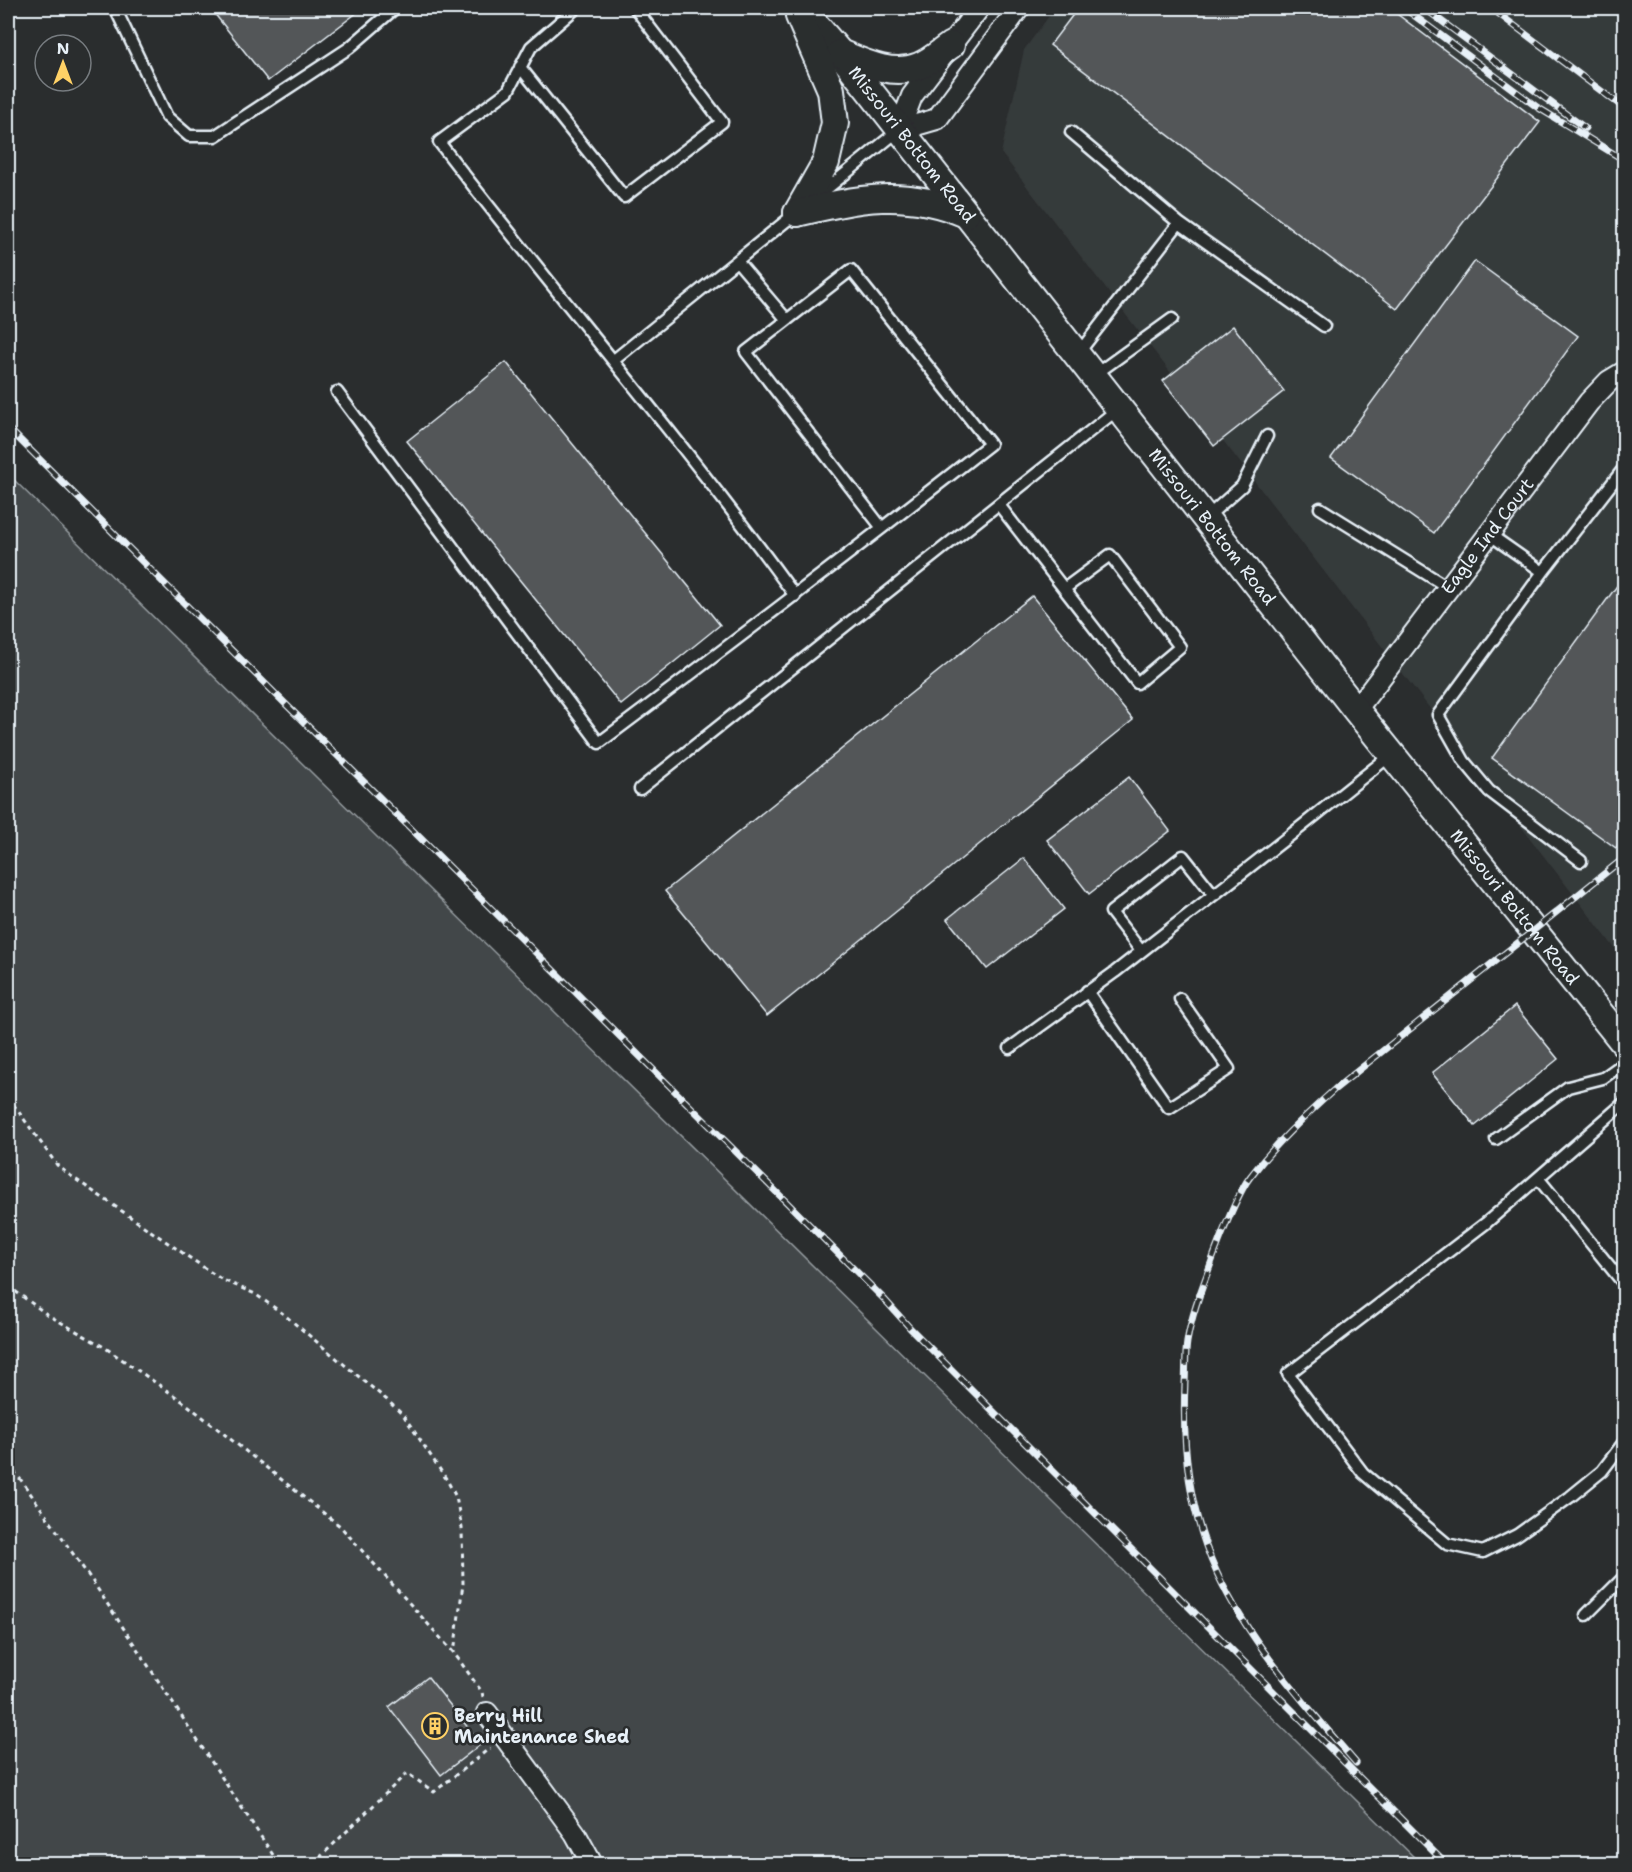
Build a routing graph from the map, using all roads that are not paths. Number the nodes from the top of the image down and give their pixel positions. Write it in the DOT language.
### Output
graph roads {
  1 [pos="115,8"];
  2 [pos="395,8"];
  3 [pos="576,8"];
  4 [pos="634,8"];
  5 [pos="795,8"];
  6 [pos="801,8"];
  7 [pos="979,8"];
  8 [pos="1019,8"];
  9 [pos="951,45"];
  10 [pos="840,53"];
  11 [pos="520,67"];
  12 [pos="899,130"];
  13 [pos="1071,132"];
  14 [pos="797,213"];
  15 [pos="966,214"];
  16 [pos="1179,223"];
  17 [pos="737,261"];
  18 [pos="1172,318"];
  19 [pos="787,320"];
  20 [pos="1324,326"];
  21 [pos="1077,356"];
  22 [pos="614,360"];
  23 [pos="1624,372"];
  24 [pos="1093,376"];
  25 [pos="337,392"];
  26 [pos="1119,408"];
  27 [pos="1267,436"];
  28 [pos="1624,468"];
  29 [pos="999,505"];
  30 [pos="1320,508"];
  31 [pos="1205,518"];
  32 [pos="882,528"];
  33 [pos="1489,534"];
  34 [pos="1543,572"];
  35 [pos="1449,588"];
  36 [pos="1064,590"];
  37 [pos="795,596"];
  38 [pos="1356,710"];
  39 [pos="1392,754"];
  40 [pos="640,789"];
  41 [pos="1581,861"];
  42 [pos="1214,895"];
  43 [pos="1141,951"];
  44 [pos="1087,991"];
  45 [pos="1180,999"];
  46 [pos="1624,1043"];
  47 [pos="1010,1048"];
  48 [pos="1624,1064"];
  49 [pos="1624,1103"];
  50 [pos="1496,1139"];
  51 [pos="1538,1178"];
  52 [pos="1624,1284"];
  53 [pos="1624,1442"];
  54 [pos="1624,1577"];
  55 [pos="1586,1615"];
  56 [pos="487,1713"];
  57 [pos="592,1864"];
  1 -- 2 [label="lane"];
  3 -- 11 [label="lane"];
  4 -- 11 [label="lane"];
  5 -- 14 [label="street"];
  6 -- 10 [label="street, Missouri Bottom Road"];
  7 -- 9 [label="street"];
  8 -- 12 [label="street"];
  9 -- 10 [label="street"];
  9 -- 12 [label="street"];
  10 -- 12 [label="street, Missouri Bottom Road"];
  11 -- 22 [label="lane"];
  12 -- 14 [label="lane"];
  12 -- 15 [label="street, Missouri Bottom Road"];
  13 -- 16 [label="lane"];
  14 -- 15 [label="street"];
  14 -- 17 [label="lane"];
  15 -- 21 [label="street, Missouri Bottom Road"];
  16 -- 20 [label="lane"];
  16 -- 21 [label="lane"];
  17 -- 19 [label="lane"];
  17 -- 22 [label="lane"];
  18 -- 24 [label="lane"];
  19 -- 32 [label="lane"];
  19 -- 32 [label="lane"];
  21 -- 24 [label="street, Missouri Bottom Road"];
  22 -- 37 [label="lane"];
  23 -- 33 [label="street, Eagle Ind Court"];
  24 -- 26 [label="street, Missouri Bottom Road"];
  25 -- 37 [label="lane"];
  26 -- 29 [label="lane"];
  26 -- 31 [label="street, Missouri Bottom Road"];
  27 -- 31 [label="lane"];
  28 -- 34 [label="lane"];
  29 -- 36 [label="lane"];
  29 -- 40 [label="lane"];
  30 -- 35 [label="lane"];
  31 -- 38 [label="street, Missouri Bottom Road"];
  32 -- 37 [label="lane"];
  33 -- 34 [label="lane"];
  33 -- 35 [label="street, Eagle Ind Court"];
  34 -- 41 [label="lane"];
  35 -- 38 [label="street, Eagle Ind Court"];
  36 -- 36 [label="lane"];
  38 -- 39 [label="street, Missouri Bottom Road"];
  39 -- 42 [label="lane"];
  39 -- 46 [label="street, Missouri Bottom Road"];
  42 -- 43 [label="lane"];
  42 -- 43 [label="lane"];
  43 -- 44 [label="lane"];
  44 -- 45 [label="lane"];
  44 -- 47 [label="lane"];
  48 -- 50 [label="lane"];
  49 -- 51 [label="lane"];
  51 -- 52 [label="lane"];
  51 -- 53 [label="lane"];
  54 -- 55 [label="lane"];
  56 -- 57 [label="street"];
}
